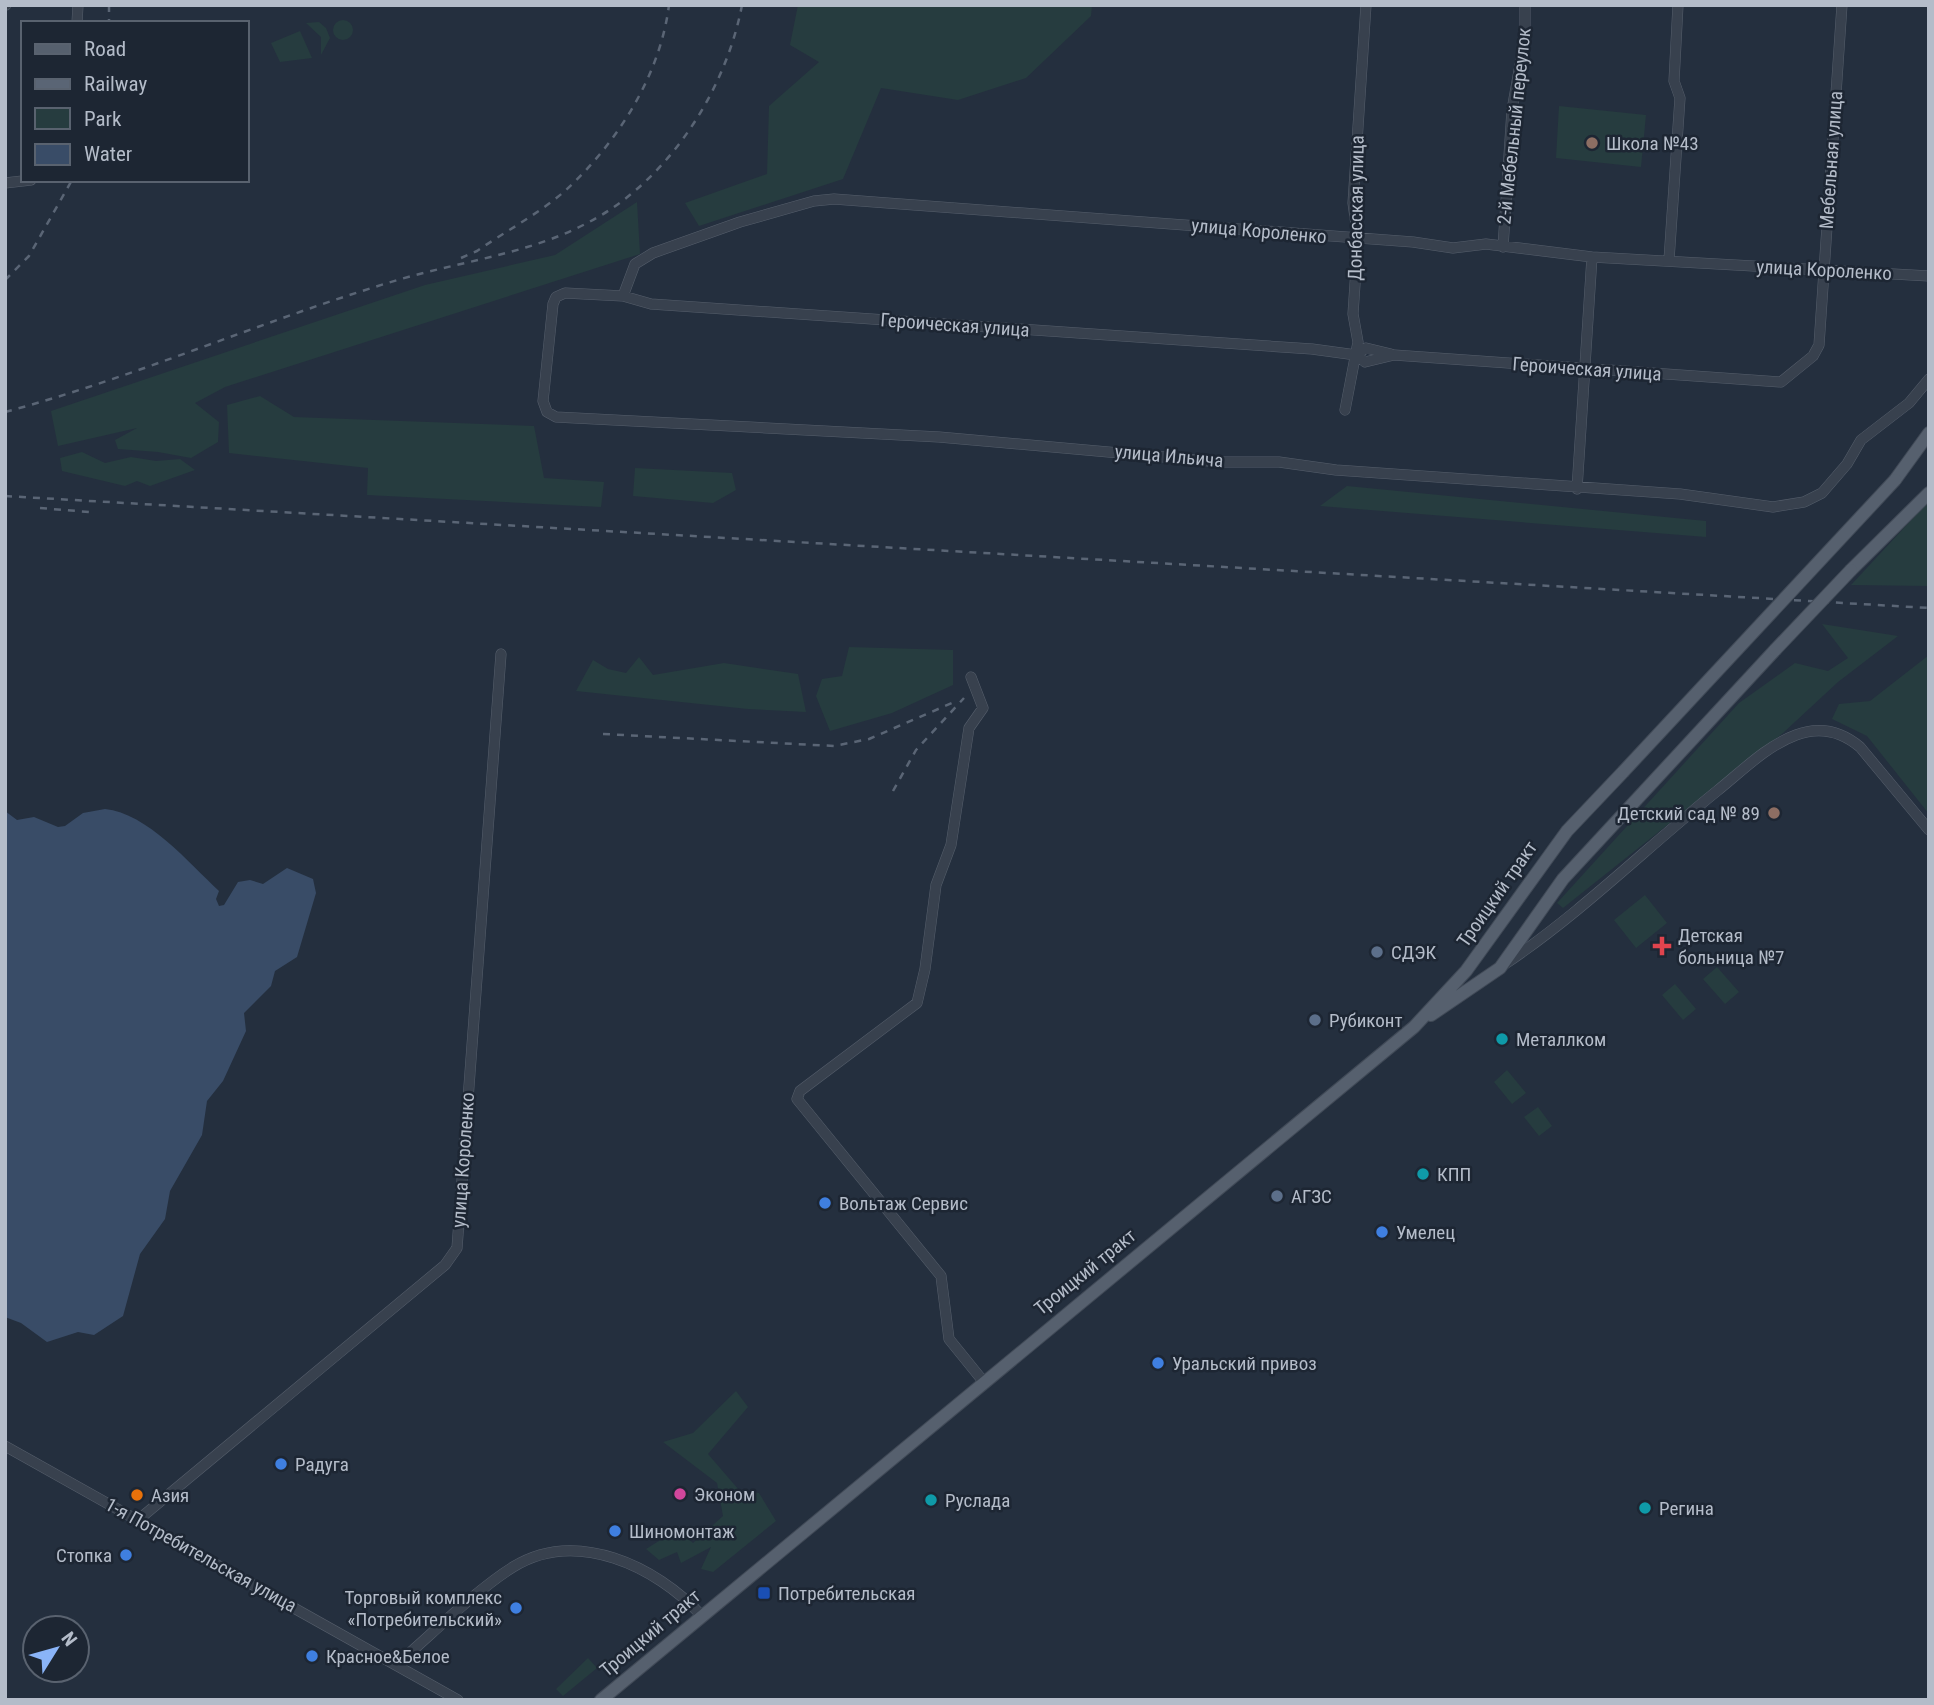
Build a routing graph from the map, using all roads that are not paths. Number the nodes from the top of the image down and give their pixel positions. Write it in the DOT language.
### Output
graph roads {
  1 [pos="1366,5"];
  2 [pos="1525,5"];
  3 [pos="1678,5"];
  4 [pos="1842,5"];
  5 [pos="1358,239"];
  6 [pos="1503,247"];
  7 [pos="1592,257"];
  8 [pos="1669,260"];
  9 [pos="1822,269"];
  10 [pos="1929,276"];
  11 [pos="623,296"];
  12 [pos="556,297"];
  13 [pos="1356,355"];
  14 [pos="1584,369"];
  15 [pos="1929,379"];
  16 [pos="1782,382"];
  17 [pos="1345,410"];
  18 [pos="1929,433"];
  19 [pos="1577,489"];
  20 [pos="1929,493"];
  21 [pos="501,654"];
  22 [pos="971,677"];
  23 [pos="1929,830"];
  24 [pos="1535,917"];
  25 [pos="1550,934"];
  26 [pos="1500,968"];
  27 [pos="1413,1027"];
  28 [pos="983,1381"];
  29 [pos="5,1446"];
  30 [pos="138,1520"];
  31 [pos="701,1615"];
  32 [pos="397,1664"];
  33 [pos="458,1700"];
  34 [pos="601,1700"];
  1 -- 5 [label="street, Донбасская улица"];
  2 -- 6 [label="street, 2-й Мебельный переулок"];
  3 -- 8 [label="street"];
  4 -- 9 [label="street, Мебельная улица"];
  5 -- 6 [label="street, улица Короленко"];
  5 -- 11 [label="street, улица Короленко"];
  5 -- 13 [label="street, Донбасская улица"];
  6 -- 7 [label="street, улица Короленко"];
  7 -- 8 [label="street, улица Короленко"];
  7 -- 14 [label="street"];
  8 -- 9 [label="street, улица Короленко"];
  9 -- 10 [label="street, улица Короленко"];
  9 -- 16 [label="street, Мебельная улица"];
  11 -- 12 [label="street, Героическая улица"];
  11 -- 13 [label="street, Героическая улица"];
  12 -- 19 [label="street, улица Ильича"];
  13 -- 14 [label="street, Героическая улица"];
  13 -- 17 [label="street, Донбасская улица"];
  14 -- 16 [label="street, Героическая улица"];
  14 -- 19 [label="street"];
  15 -- 19 [label="street, улица Ильича"];
  18 -- 27 [label="main road, Троицкий тракт, bridge"];
  20 -- 24 [label="main road, bridge"];
  21 -- 30 [label="street, улица Короленко"];
  22 -- 28 [label="street"];
  23 -- 25 [label="street"];
  24 -- 25 [label="street"];
  24 -- 26 [label="main road"];
  25 -- 26 [label="street"];
  26 -- 27 [label="main road"];
  27 -- 28 [label="main road, Троицкий тракт"];
  28 -- 31 [label="main road, Троицкий тракт"];
  29 -- 30 [label="street, 1-я Потребительская улица"];
  30 -- 32 [label="street, 1-я Потребительская улица"];
  31 -- 32 [label="street"];
  31 -- 34 [label="main road, Троицкий тракт"];
  32 -- 33 [label="street, 1-я Потребительская улица"];
}
